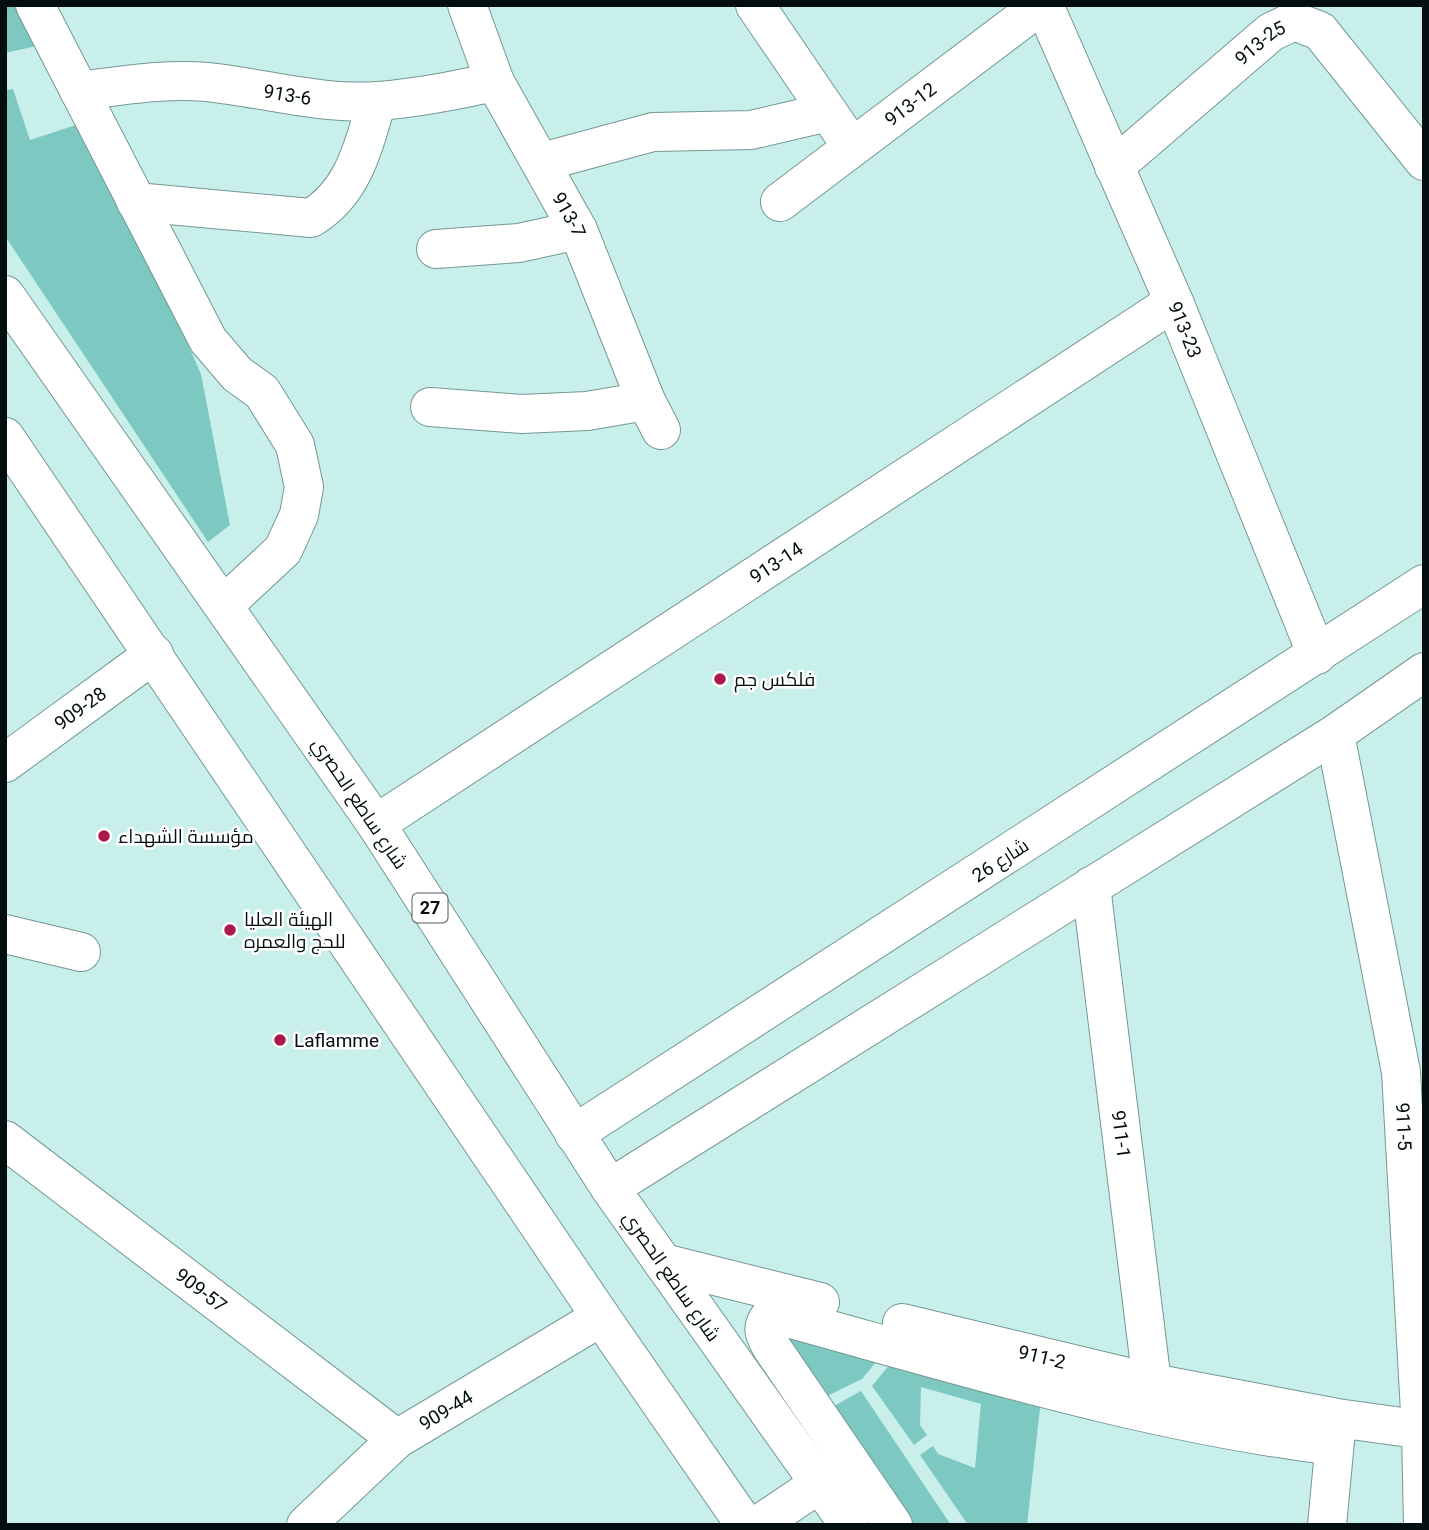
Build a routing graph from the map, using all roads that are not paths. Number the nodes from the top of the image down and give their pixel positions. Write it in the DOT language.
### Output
graph roads {
  1 [pos="35,5"];
  2 [pos="467,5"];
  3 [pos="755,5"];
  4 [pos="1042,5"];
  5 [pos="495,82"];
  6 [pos="79,91"];
  7 [pos="377,101"];
  8 [pos="828,112"];
  9 [pos="852,147"];
  10 [pos="1424,161"];
  11 [pos="542,162"];
  12 [pos="1114,167"];
  13 [pos="136,202"];
  14 [pos="780,202"];
  15 [pos="578,230"];
  16 [pos="436,249"];
  17 [pos="5,295"];
  18 [pos="1174,302"];
  19 [pos="430,407"];
  20 [pos="5,437"];
  21 [pos="1424,584"];
  22 [pos="224,605"];
  23 [pos="155,654"];
  24 [pos="1317,656"];
  25 [pos="1424,672"];
  26 [pos="1335,734"];
  27 [pos="5,762"];
  28 [pos="376,824"];
  29 [pos="1091,886"];
  30 [pos="5,934"];
  31 [pos="81,952"];
  32 [pos="574,1134"];
  33 [pos="5,1140"];
  34 [pos="610,1188"];
  35 [pos="663,1263"];
  36 [pos="601,1317"];
  37 [pos="1152,1383"];
  38 [pos="1423,1430"];
  39 [pos="1336,1432"];
  40 [pos="397,1439"];
  41 [pos="819,1484"];
  42 [pos="306,1525"];
  43 [pos="745,1525"];
  44 [pos="758,1525"];
  45 [pos="849,1525"];
  46 [pos="894,1525"];
  47 [pos="1327,1525"];
  48 [pos="1423,1525"];
  1 -- 6 [label="street"];
  2 -- 5 [label="street, 913-7"];
  3 -- 8 [label="street"];
  4 -- 9 [label="street, 913-12"];
  4 -- 12 [label="street, 913-23"];
  5 -- 7 [label="street, 913-6"];
  5 -- 11 [label="street, 913-7"];
  6 -- 7 [label="street, 913-6"];
  6 -- 13 [label="street"];
  7 -- 13 [label="street"];
  8 -- 9 [label="street"];
  8 -- 11 [label="street"];
  9 -- 14 [label="street, 913-12"];
  10 -- 12 [label="street, 913-25"];
  11 -- 15 [label="street, 913-7"];
  12 -- 18 [label="street, 913-23"];
  13 -- 22 [label="street"];
  15 -- 16 [label="street"];
  15 -- 19 [label="street, 913-7"];
  17 -- 22 [label="street, شارع ساطع الحصري / 27"];
  18 -- 24 [label="street, 913-23"];
  18 -- 28 [label="street, 913-14"];
  20 -- 23 [label="street"];
  21 -- 24 [label="street, شارع 26"];
  22 -- 28 [label="street, شارع ساطع الحصري / 27"];
  23 -- 27 [label="street, 909-28"];
  23 -- 36 [label="street"];
  24 -- 32 [label="street, شارع 26"];
  25 -- 26 [label="street"];
  26 -- 29 [label="street"];
  26 -- 38 [label="street, 911-5"];
  28 -- 32 [label="street, شارع ساطع الحصري / 27"];
  29 -- 34 [label="street"];
  29 -- 37 [label="street, 911-1"];
  30 -- 31 [label="street"];
  32 -- 34 [label="street, شارع ساطع الحصري / 27"];
  33 -- 40 [label="street, 909-57"];
  34 -- 35 [label="street, شارع ساطع الحصري / 27"];
  35 -- 37 [label="street, 911-2"];
  35 -- 41 [label="street, شارع ساطع الحصري / 27"];
  36 -- 40 [label="street, 909-44"];
  36 -- 43 [label="street"];
  37 -- 39 [label="street, 911-2"];
  38 -- 39 [label="street, 911-2"];
  38 -- 48 [label="street, 911-5"];
  39 -- 46 [label="street"];
  39 -- 47 [label="street"];
  40 -- 42 [label="street, 909-44"];
  41 -- 44 [label="street"];
  41 -- 45 [label="street, شارع ساطع الحصري / 27"];
}
